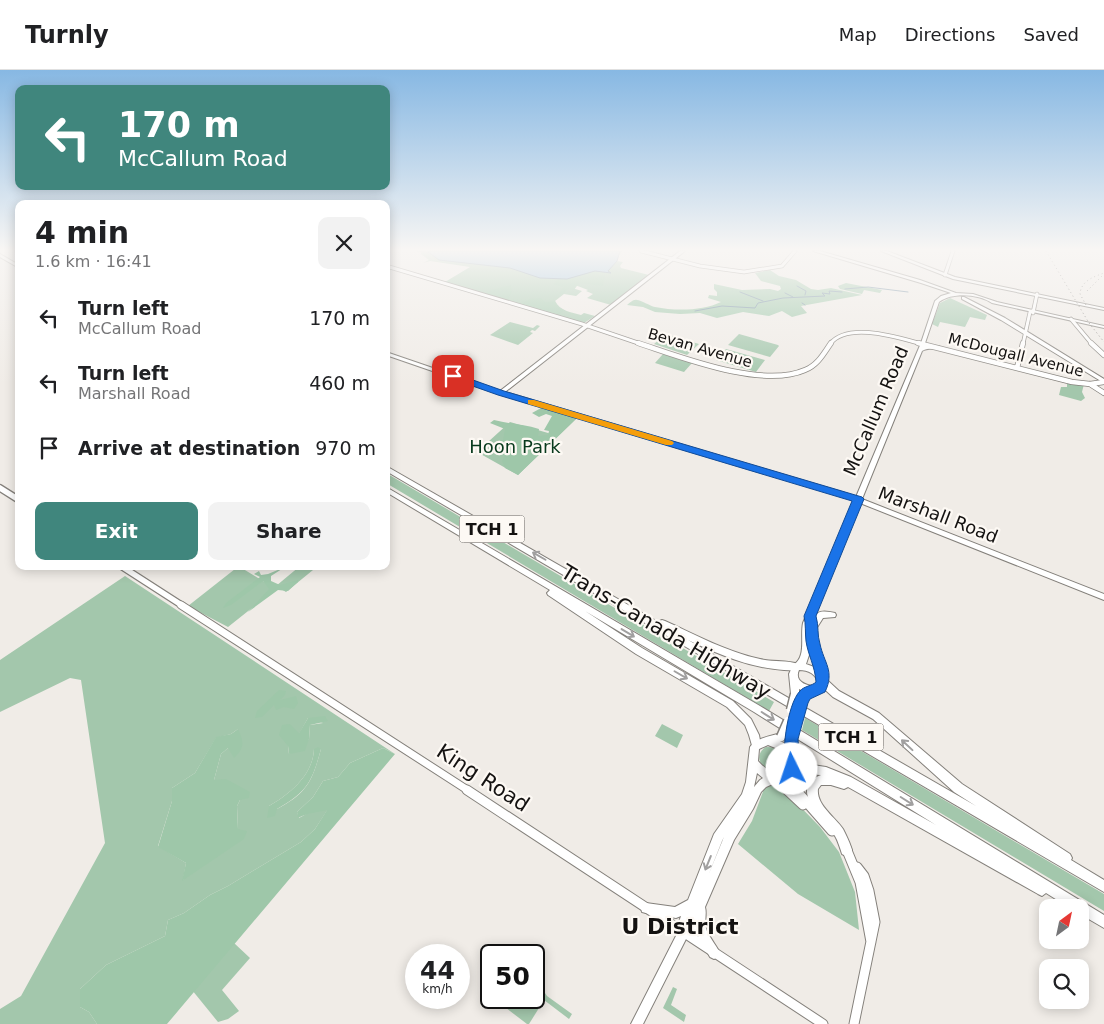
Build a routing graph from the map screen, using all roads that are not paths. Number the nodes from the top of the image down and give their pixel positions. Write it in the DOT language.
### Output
graph roads {
  1 [pos="959,295"];
  2 [pos="485,296"];
  3 [pos="627,296"];
  4 [pos="937,296"];
  5 [pos="957,296"];
  6 [pos="962,296"];
  7 [pos="966,296"];
  8 [pos="1037,296"];
  9 [pos="1044,296"];
  10 [pos="974,298"];
  11 [pos="937,301"];
  12 [pos="1104,308"];
  13 [pos="1032,311"];
  14 [pos="991,315"];
  15 [pos="1071,319"];
  16 [pos="588,326"];
  17 [pos="1104,327"];
  18 [pos="1027,330"];
  19 [pos="923,343"];
  20 [pos="938,347"];
  21 [pos="1053,349"];
  22 [pos="921,350"];
  23 [pos="390,354"];
  24 [pos="1104,355"];
  25 [pos="1064,363"];
  26 [pos="1075,363"];
  27 [pos="1017,368"];
  28 [pos="1104,380"];
  29 [pos="1090,384"];
  30 [pos="501,393"];
  31 [pos="1104,393"];
  32 [pos="390,470"];
  33 [pos="0,488"];
  34 [pos="862,490"];
  35 [pos="390,491"];
  36 [pos="843,494"];
  37 [pos="15,497"];
  38 [pos="858,499"];
  39 [pos="854,510"];
  40 [pos="496,555"];
  41 [pos="127,570"];
  42 [pos="597,589"];
  43 [pos="1104,597"];
  44 [pos="832,615"];
  45 [pos="810,616"];
  46 [pos="812,628"];
  47 [pos="797,667"];
  48 [pos="793,678"];
  49 [pos="821,684"];
  50 [pos="799,696"];
  51 [pos="792,722"];
  52 [pos="769,741"];
  53 [pos="756,746"];
  54 [pos="753,762"];
  55 [pos="791,769"];
  56 [pos="775,779"];
  57 [pos="906,813"];
  58 [pos="820,819"];
  59 [pos="846,850"];
  60 [pos="1104,884"];
  61 [pos="1060,899"];
  62 [pos="1066,899"];
  63 [pos="697,905"];
  64 [pos="646,908"];
  65 [pos="1089,913"];
  66 [pos="1104,922"];
  67 [pos="684,933"];
  68 [pos="714,953"];
  69 [pos="637,1024"];
  70 [pos="823,1024"];
  71 [pos="854,1024"];
  1 -- 14 [label="main road"];
  2 -- 16 [label="street, Bevan Avenue"];
  3 -- 16 [label="main road"];
  4 -- 11 [label="main road"];
  5 -- 11 [label="main road"];
  6 -- 10 [label="main road"];
  7 -- 10 [label="main road"];
  8 -- 13 [label="street"];
  9 -- 12 [label="main road"];
  10 -- 13 [label="main road"];
  10 -- 14 [label="main road"];
  11 -- 19 [label="main road, McCallum Road"];
  13 -- 15 [label="main road"];
  13 -- 18 [label="street"];
  14 -- 18 [label="main road"];
  15 -- 17 [label="main road"];
  15 -- 24 [label="street"];
  16 -- 19 [label="street, Bevan Avenue"];
  16 -- 30 [label="main road"];
  18 -- 21 [label="main road"];
  18 -- 27 [label="street"];
  19 -- 20 [label="street, McDougall Avenue"];
  19 -- 22 [label="main road, McCallum Road"];
  20 -- 22 [label="main road"];
  20 -- 27 [label="street, McDougall Avenue"];
  21 -- 26 [label="main road"];
  21 -- 28 [label="main road"];
  22 -- 34 [label="main road, McCallum Road"];
  23 -- 30 [label="main road, Marshall Road"];
  25 -- 26 [label="main road"];
  26 -- 28 [label="main road"];
  27 -- 29 [label="street, McDougall Avenue"];
  28 -- 29 [label="street, McDougall Avenue"];
  29 -- 31 [label="street"];
  30 -- 36 [label="main road, Marshall Road"];
  42 -- 32 [label="highway, Trans-Canada Highway / TCH 1, one-way"];
  33 -- 37 [label="street"];
  34 -- 36 [label="main road"];
  34 -- 38 [label="main road, McCallum Road"];
  35 -- 40 [label="highway, Trans-Canada Highway / TCH 1"];
  36 -- 38 [label="main road, Marshall Road"];
  36 -- 39 [label="main road"];
  38 -- 39 [label="main road, McCallum Road"];
  38 -- 43 [label="main road, Marshall Road"];
  39 -- 45 [label="main road, McCallum Road"];
  40 -- 53 [label="highway, one-way"];
  40 -- 62 [label="highway, Trans-Canada Highway / TCH 1, one-way"];
  41 -- 64 [label="street, King Road"];
  42 -- 47 [label="highway"];
  42 -- 60 [label="highway, Trans-Canada Highway / TCH 1"];
  44 -- 46 [label="main road"];
  45 -- 46 [label="main road"];
  45 -- 47 [label="main road, McCallum Road"];
  46 -- 49 [label="main road"];
  47 -- 48 [label="main road, McCallum Road"];
  47 -- 49 [label="main road"];
  48 -- 49 [label="main road"];
  48 -- 50 [label="main road"];
  49 -- 50 [label="main road"];
  60 -- 49 [label="highway, one-way"];
  50 -- 51 [label="main road, bridge"];
  51 -- 52 [label="main road, bridge"];
  51 -- 55 [label="main road, bridge"];
  52 -- 53 [label="main road"];
  52 -- 55 [label="main road"];
  53 -- 54 [label="main road"];
  54 -- 56 [label="main road"];
  54 -- 63 [label="main road, one-way"];
  55 -- 56 [label="main road"];
  55 -- 57 [label="highway"];
  55 -- 58 [label="street"];
  56 -- 58 [label="street"];
  56 -- 63 [label="main road"];
  57 -- 59 [label="highway"];
  57 -- 61 [label="highway"];
  58 -- 59 [label="street"];
  59 -- 71 [label="street"];
  63 -- 64 [label="main road"];
  63 -- 67 [label="main road"];
  63 -- 68 [label="main road"];
  64 -- 67 [label="street, King Road"];
  65 -- 66 [label="highway, Trans-Canada Highway / TCH 1"];
  67 -- 68 [label="street, King Road"];
  67 -- 69 [label="main road"];
  68 -- 70 [label="street, King Road"];
}
